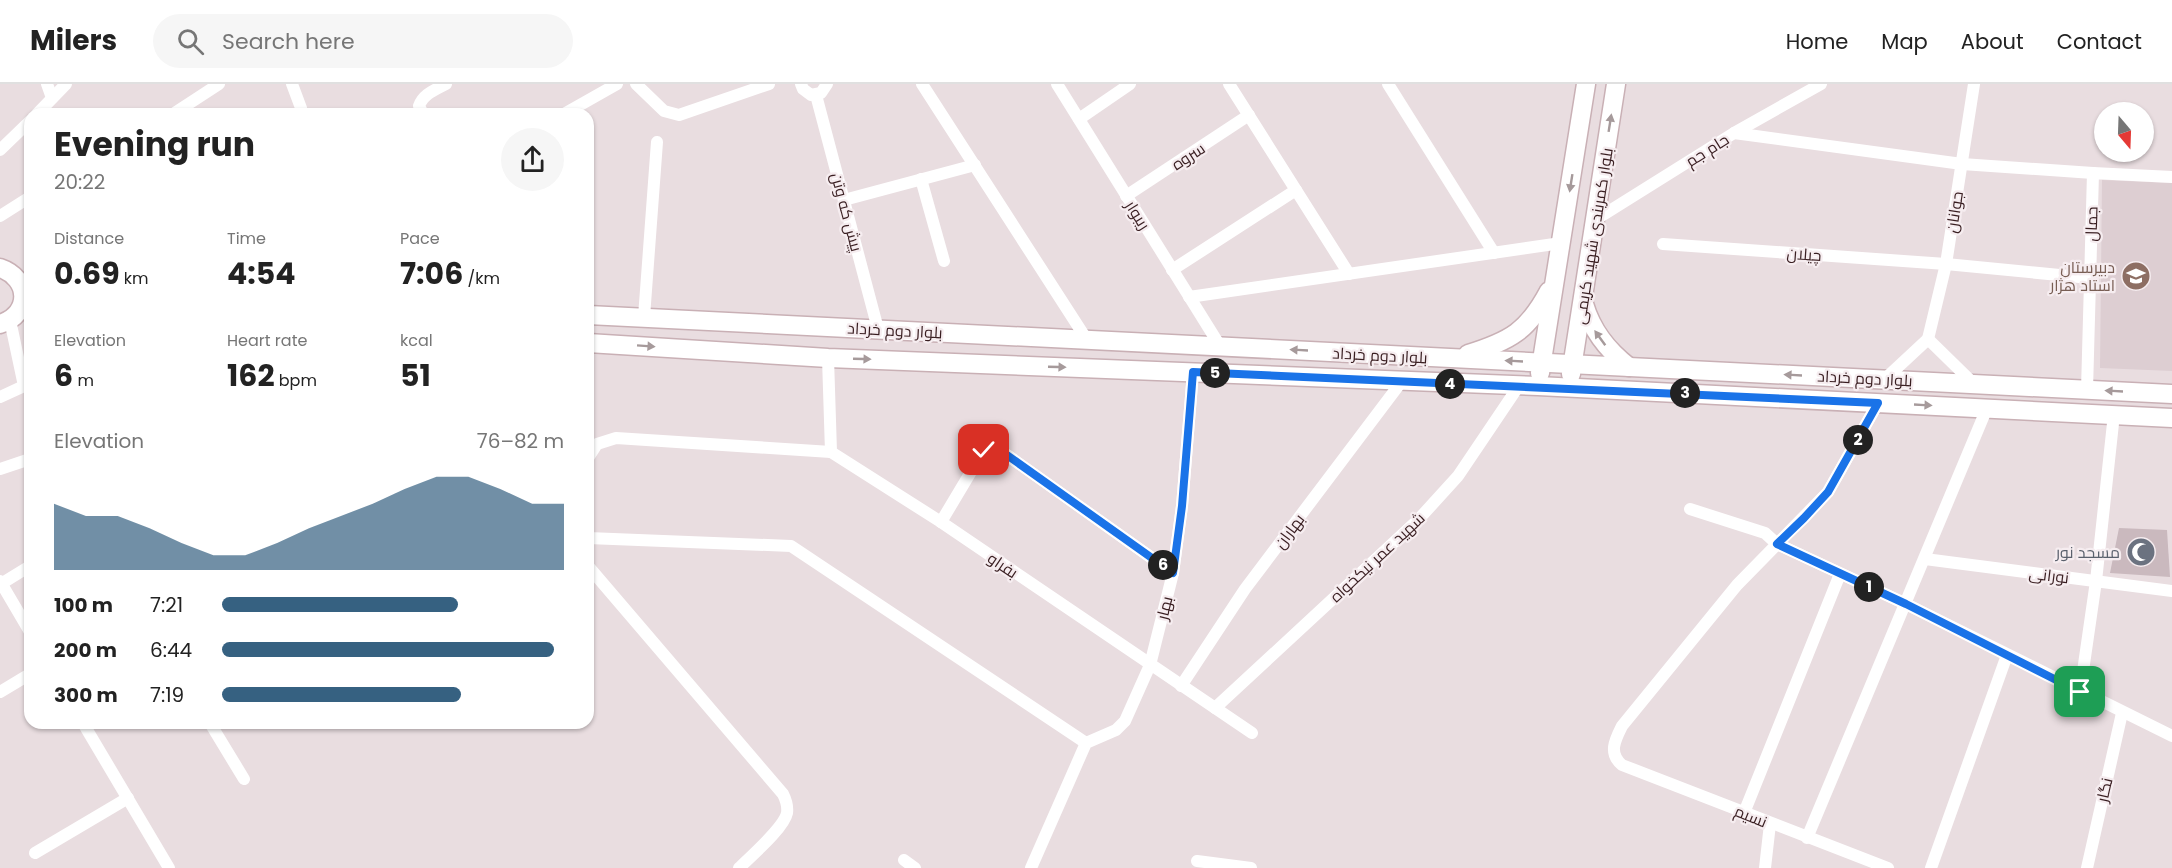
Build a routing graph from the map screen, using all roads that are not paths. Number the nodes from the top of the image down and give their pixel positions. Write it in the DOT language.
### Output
graph roads {
  1 [pos="47,84"];
  2 [pos="66,84"];
  3 [pos="219,84"];
  4 [pos="292,84"];
  5 [pos="446,84"];
  6 [pos="617,84"];
  7 [pos="636,84"];
  8 [pos="769,84"];
  9 [pos="801,84"];
  10 [pos="827,84"];
  11 [pos="922,84"];
  12 [pos="1057,84"];
  13 [pos="1130,84"];
  14 [pos="1229,84"];
  15 [pos="1388,84"];
  16 [pos="1586,84"];
  17 [pos="1616,84"];
  18 [pos="1974,84"];
  19 [pos="1814,85"];
  20 [pos="816,95"];
  21 [pos="52,98"];
  22 [pos="43,108"];
  23 [pos="182,108"];
  24 [pos="301,108"];
  25 [pos="420,108"];
  26 [pos="575,108"];
  27 [pos="1249,115"];
  28 [pos="1079,119"];
  29 [pos="24,127"];
  30 [pos="1734,133"];
  31 [pos="657,142"];
  32 [pos="0,150"];
  33 [pos="1962,164"];
  34 [pos="975,165"];
  35 [pos="2093,173"];
  36 [pos="2172,177"];
  37 [pos="921,179"];
  38 [pos="1296,190"];
  39 [pos="1126,196"];
  40 [pos="844,200"];
  41 [pos="24,201"];
  42 [pos="0,216"];
  43 [pos="1595,220"];
  44 [pos="1561,243"];
  45 [pos="1663,244"];
  46 [pos="1494,253"];
  47 [pos="944,261"];
  48 [pos="1946,264"];
  49 [pos="0,268"];
  50 [pos="1172,270"];
  51 [pos="1349,274"];
  52 [pos="2090,278"];
  53 [pos="1554,282"];
  54 [pos="24,284"];
  55 [pos="24,296"];
  56 [pos="1189,297"];
  57 [pos="1583,300"];
  58 [pos="594,315"];
  59 [pos="644,317"];
  60 [pos="14,318"];
  61 [pos="878,329"];
  62 [pos="1928,339"];
  63 [pos="1087,340"];
  64 [pos="594,343"];
  65 [pos="1220,346"];
  66 [pos="828,358"];
  67 [pos="1455,358"];
  68 [pos="1542,363"];
  69 [pos="1573,364"];
  70 [pos="1629,367"];
  71 [pos="1701,370"];
  72 [pos="24,371"];
  73 [pos="1193,372"];
  74 [pos="1885,379"];
  75 [pos="1402,381"];
  76 [pos="1974,384"];
  77 [pos="1538,386"];
  78 [pos="1518,387"];
  79 [pos="24,388"];
  80 [pos="1569,388"];
  81 [pos="2087,390"];
  82 [pos="1696,394"];
  83 [pos="2172,394"];
  84 [pos="0,397"];
  85 [pos="1878,403"];
  86 [pos="1987,408"];
  87 [pos="2114,414"];
  88 [pos="2172,418"];
  89 [pos="594,449"];
  90 [pos="831,452"];
  91 [pos="24,461"];
  92 [pos="0,469"];
  93 [pos="1690,509"];
  94 [pos="941,522"];
  95 [pos="594,538"];
  96 [pos="1777,544"];
  97 [pos="1925,559"];
  98 [pos="24,570"];
  99 [pos="594,573"];
  100 [pos="1173,573"];
  101 [pos="1840,574"];
  102 [pos="2096,581"];
  103 [pos="1,583"];
  104 [pos="2172,591"];
  105 [pos="1906,604"];
  106 [pos="24,622"];
  107 [pos="2007,655"];
  108 [pos="1150,665"];
  109 [pos="24,678"];
  110 [pos="1181,686"];
  111 [pos="0,692"];
  112 [pos="2080,692"];
  113 [pos="1215,708"];
  114 [pos="2122,713"];
  115 [pos="87,729"];
  116 [pos="214,729"];
  117 [pos="1252,733"];
  118 [pos="2172,736"];
  119 [pos="1086,743"];
  120 [pos="244,779"];
  121 [pos="128,798"];
  122 [pos="1744,813"];
  123 [pos="1770,824"];
  124 [pos="1807,838"];
  125 [pos="35,853"];
  126 [pos="1197,861"];
  127 [pos="169,868"];
  128 [pos="740,868"];
  129 [pos="1030,868"];
  130 [pos="1251,868"];
  131 [pos="1765,868"];
  132 [pos="1888,868"];
  133 [pos="1931,868"];
  134 [pos="2087,868"];
  1 -- 21 [label="street"];
  2 -- 21 [label="street"];
  3 -- 23 [label="street"];
  4 -- 24 [label="street"];
  5 -- 25 [label="street"];
  6 -- 26 [label="street"];
  7 -- 8 [label="street"];
  9 -- 20 [label="street"];
  10 -- 20 [label="street"];
  11 -- 34 [label="street"];
  12 -- 28 [label="street, ریبوار"];
  13 -- 28 [label="street"];
  14 -- 27 [label="street"];
  15 -- 46 [label="street"];
  16 -- 44 [label="street, بلوار کمربندی شهید کریمی, one-way"];
  43 -- 17 [label="street, بلوار کمربندی شهید کریمی, one-way"];
  18 -- 33 [label="street, جوانان"];
  19 -- 30 [label="street, جام جم"];
  20 -- 40 [label="street, پیش که وتن"];
  21 -- 22 [label="street"];
  27 -- 38 [label="street"];
  27 -- 39 [label="street, سروه"];
  28 -- 39 [label="street, ریبوار"];
  29 -- 32 [label="street"];
  30 -- 33 [label="street"];
  30 -- 43 [label="street, جام جم"];
  31 -- 59 [label="street"];
  33 -- 35 [label="street"];
  33 -- 48 [label="street, جوانان"];
  34 -- 37 [label="street"];
  34 -- 63 [label="street"];
  35 -- 36 [label="street"];
  35 -- 52 [label="street, جمال"];
  37 -- 40 [label="street"];
  37 -- 47 [label="street"];
  38 -- 50 [label="street"];
  38 -- 51 [label="street"];
  39 -- 50 [label="street, ریبوار"];
  40 -- 61 [label="street, پیش که وتن"];
  41 -- 42 [label="street"];
  43 -- 57 [label="street, بلوار کمربندی شهید کریمی"];
  44 -- 46 [label="street"];
  44 -- 53 [label="street, بلوار کمربندی شهید کریمی"];
  45 -- 48 [label="street, چیلان"];
  46 -- 51 [label="street"];
  48 -- 52 [label="street, چیلان"];
  48 -- 62 [label="street, جوانان"];
  49 -- 54 [label="street"];
  50 -- 56 [label="street, ریبوار"];
  51 -- 56 [label="street"];
  52 -- 81 [label="street, جمال"];
  53 -- 67 [label="street"];
  53 -- 68 [label="street, بلوار کمربندی شهید کریمی"];
  55 -- 60 [label="street"];
  56 -- 65 [label="street, ریبوار"];
  57 -- 69 [label="street, بلوار کمربندی شهید کریمی"];
  70 -- 57 [label="street, one-way"];
  58 -- 59 [label="street, بلوار دوم خرداد"];
  59 -- 61 [label="street, بلوار دوم خرداد"];
  60 -- 72 [label="street"];
  61 -- 63 [label="street, بلوار دوم خرداد"];
  62 -- 74 [label="street"];
  62 -- 76 [label="street"];
  63 -- 65 [label="street, بلوار دوم خرداد"];
  64 -- 66 [label="street, بلوار دوم خرداد, one-way"];
  67 -- 65 [label="street, بلوار دوم خرداد, one-way"];
  66 -- 73 [label="street, بلوار دوم خرداد, one-way"];
  66 -- 90 [label="street"];
  68 -- 67 [label="street, بلوار دوم خرداد, one-way"];
  68 -- 69 [label="street, بلوار دوم خرداد"];
  68 -- 77 [label="street, بلوار کمربندی شهید کریمی"];
  69 -- 70 [label="street, بلوار دوم خرداد"];
  69 -- 80 [label="street, بلوار کمربندی شهید کریمی"];
  70 -- 71 [label="street, بلوار دوم خرداد"];
  74 -- 71 [label="street, بلوار دوم خرداد, one-way"];
  71 -- 82 [label="street"];
  73 -- 75 [label="street, بلوار دوم خرداد"];
  73 -- 100 [label="street, بهار"];
  74 -- 76 [label="street, بلوار دوم خرداد"];
  75 -- 78 [label="street, بلوار دوم خرداد"];
  75 -- 110 [label="street, بهاران"];
  76 -- 81 [label="street, بلوار دوم خرداد"];
  77 -- 78 [label="street, بلوار دوم خرداد"];
  77 -- 80 [label="street, بلوار دوم خرداد"];
  78 -- 113 [label="street, شهید عمر نیکخواه"];
  79 -- 84 [label="street"];
  80 -- 82 [label="street, بلوار دوم خرداد"];
  83 -- 81 [label="street, بلوار دوم خرداد, one-way"];
  82 -- 85 [label="street, بلوار دوم خرداد"];
  85 -- 86 [label="street, بلوار دوم خرداد, one-way"];
  85 -- 96 [label="street"];
  86 -- 87 [label="street, بلوار دوم خرداد"];
  86 -- 97 [label="street"];
  87 -- 88 [label="street, بلوار دوم خرداد"];
  87 -- 102 [label="street"];
  89 -- 90 [label="street"];
  90 -- 94 [label="street, بفراو"];
  91 -- 92 [label="street"];
  93 -- 96 [label="street"];
  94 -- 100 [label="street"];
  94 -- 108 [label="street, بفراو"];
  95 -- 119 [label="street"];
  96 -- 101 [label="street"];
  96 -- 122 [label="street, نسیم"];
  97 -- 102 [label="street, نورانی"];
  97 -- 105 [label="street"];
  98 -- 103 [label="street"];
  99 -- 128 [label="street"];
  100 -- 108 [label="street, بهار"];
  101 -- 105 [label="street"];
  101 -- 122 [label="street"];
  102 -- 104 [label="street, نورانی"];
  102 -- 112 [label="street"];
  103 -- 106 [label="street"];
  105 -- 107 [label="street"];
  105 -- 124 [label="street"];
  107 -- 112 [label="street"];
  107 -- 133 [label="street"];
  108 -- 110 [label="street, بفراو"];
  108 -- 119 [label="street, بهار"];
  109 -- 111 [label="street"];
  110 -- 113 [label="street, بفراو"];
  112 -- 114 [label="street"];
  113 -- 117 [label="street, بفراو"];
  114 -- 118 [label="street"];
  114 -- 134 [label="street, نگار"];
  115 -- 121 [label="street"];
  116 -- 120 [label="street"];
  119 -- 129 [label="street"];
  121 -- 125 [label="street"];
  121 -- 127 [label="street"];
  122 -- 123 [label="street, نسیم"];
  123 -- 124 [label="street, نسیم"];
  123 -- 131 [label="street"];
  124 -- 132 [label="street, نسیم"];
  126 -- 130 [label="street"];
}
